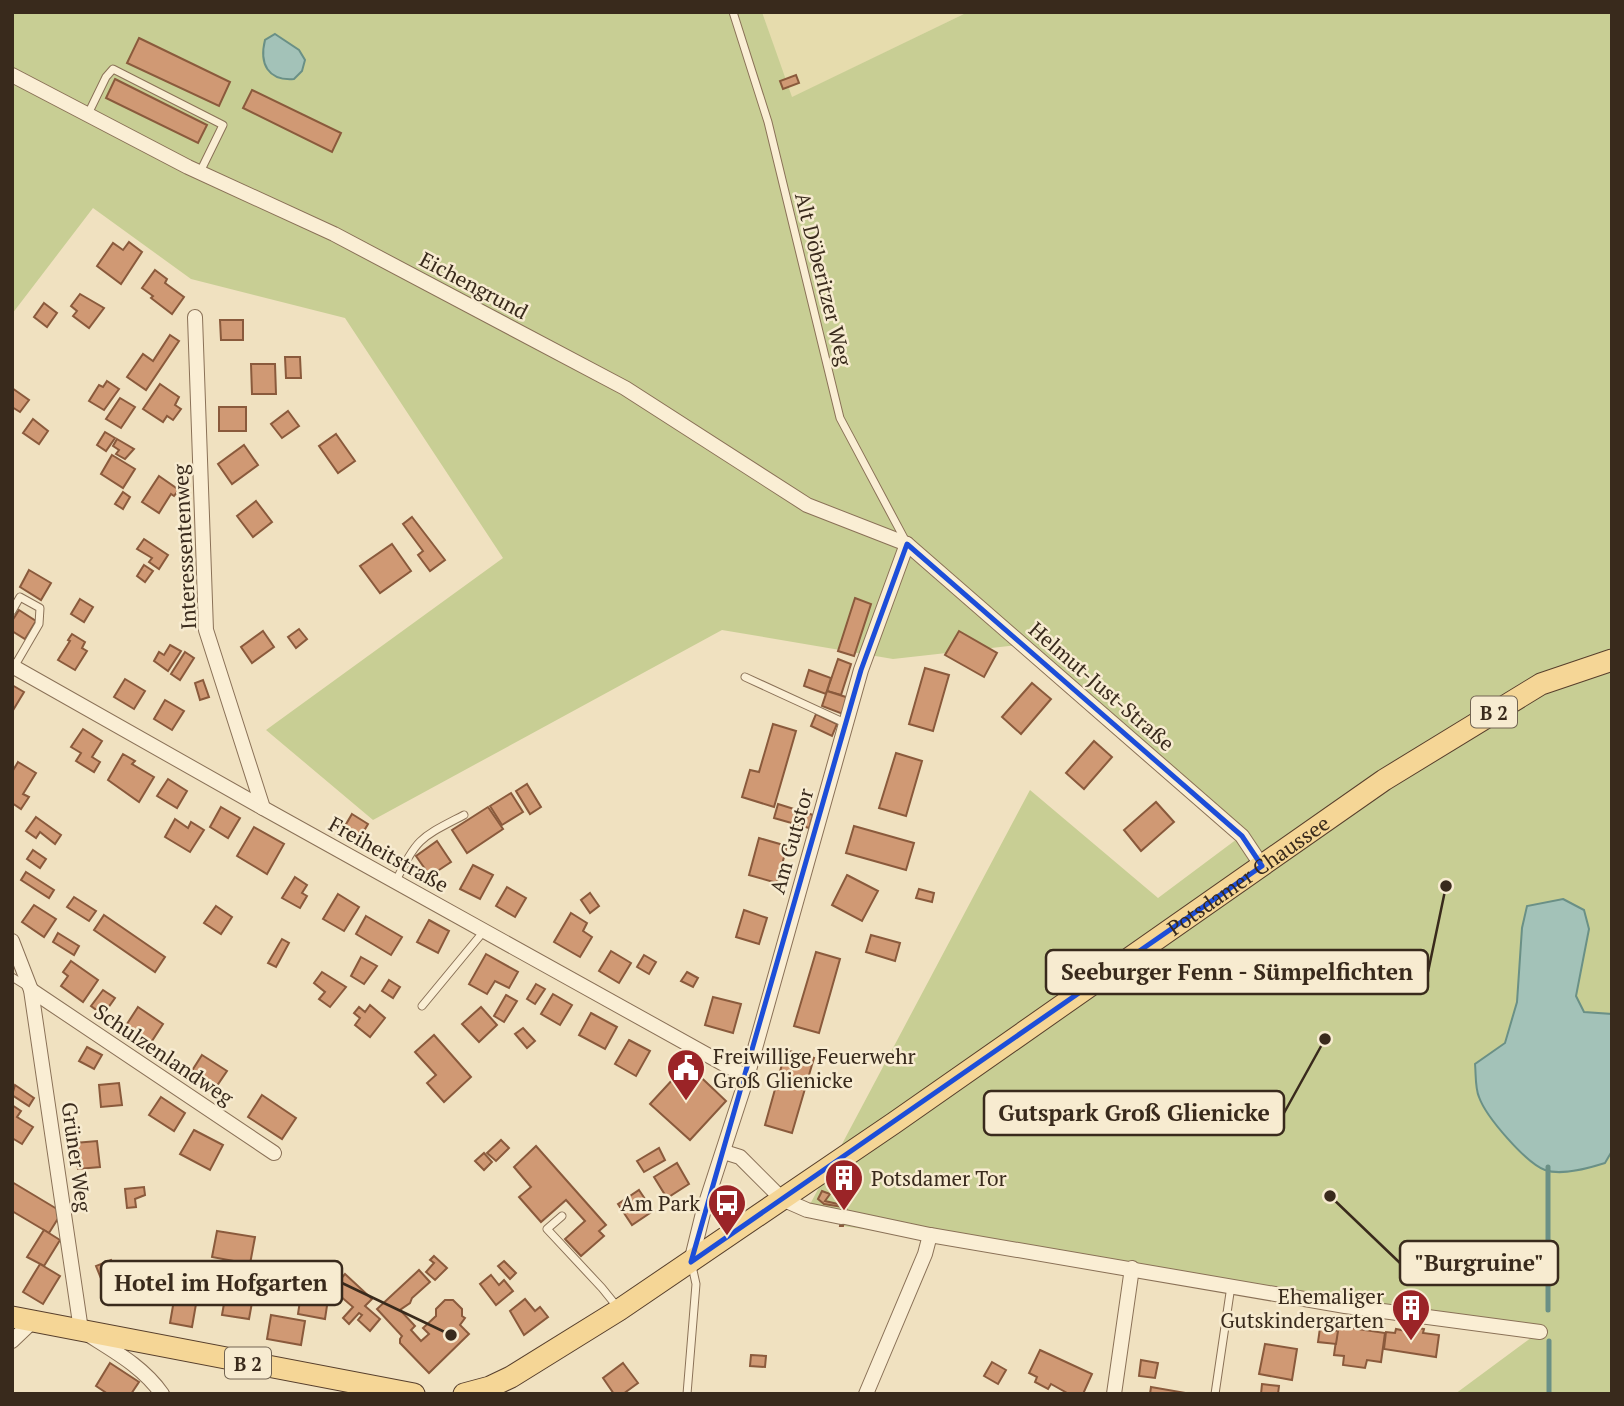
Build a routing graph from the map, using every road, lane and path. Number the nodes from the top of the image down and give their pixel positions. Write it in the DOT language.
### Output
graph roads {
  1 [pos="733,12"];
  2 [pos="12,75"];
  3 [pos="88,114"];
  4 [pos="200,172"];
  5 [pos="195,317"];
  6 [pos="907,544"];
  7 [pos="12,611"];
  8 [pos="1612,660"];
  9 [pos="13,666"];
  10 [pos="745,677"];
  11 [pos="846,724"];
  12 [pos="263,808"];
  13 [pos="464,814"];
  14 [pos="1262,866"];
  15 [pos="395,882"];
  16 [pos="484,931"];
  17 [pos="12,941"];
  18 [pos="12,976"];
  19 [pos="31,990"];
  20 [pos="422,1006"];
  21 [pos="747,1077"];
  22 [pos="724,1152"];
  23 [pos="274,1153"];
  24 [pos="782,1199"];
  25 [pos="562,1216"];
  26 [pos="930,1235"];
  27 [pos="691,1262"];
  28 [pos="1132,1268"];
  29 [pos="1231,1286"];
  30 [pos="620,1310"];
  31 [pos="22,1319"];
  32 [pos="81,1330"];
  33 [pos="1540,1332"];
  34 [pos="12,1341"];
  35 [pos="162,1394"];
  36 [pos="414,1394"];
  37 [pos="464,1394"];
  38 [pos="687,1394"];
  39 [pos="866,1394"];
  40 [pos="1114,1394"];
  41 [pos="1215,1394"];
  1 -- 6 [label="lane, Alt Döberitzer Weg"];
  2 -- 3 [label="street, Eichengrund"];
  3 -- 4 [label="street, Eichengrund"];
  3 -- 4 [label="lane"];
  4 -- 6 [label="street, Eichengrund"];
  5 -- 12 [label="street, Interessentenweg"];
  6 -- 11 [label="street, Am Gutstor"];
  6 -- 14 [label="street, Helmut-Just-Straße"];
  7 -- 9 [label="lane"];
  8 -- 14 [label="main road, Potsdamer Chaussee / B 2"];
  9 -- 12 [label="street, Freiheitstraße"];
  10 -- 11 [label="lane"];
  11 -- 21 [label="street, Am Gutstor"];
  12 -- 15 [label="street, Freiheitstraße"];
  13 -- 15 [label="lane"];
  14 -- 24 [label="main road, Potsdamer Chaussee / B 2"];
  15 -- 16 [label="street, Freiheitstraße"];
  16 -- 20 [label="lane"];
  16 -- 21 [label="street, Freiheitstraße"];
  17 -- 19 [label="street, Grüner Weg"];
  18 -- 19 [label="lane"];
  19 -- 23 [label="street, Schulzenlandweg"];
  19 -- 32 [label="street, Grüner Weg"];
  21 -- 22 [label="street, Am Gutstor"];
  22 -- 24 [label="street"];
  22 -- 27 [label="street, Am Gutstor"];
  24 -- 26 [label="street"];
  24 -- 27 [label="main road, Potsdamer Chaussee / B 2"];
  25 -- 30 [label="lane"];
  26 -- 28 [label="street"];
  26 -- 39 [label="street"];
  27 -- 30 [label="main road, Potsdamer Chaussee / B 2"];
  27 -- 38 [label="lane"];
  28 -- 29 [label="street"];
  28 -- 40 [label="street"];
  29 -- 33 [label="street"];
  29 -- 41 [label="lane"];
  30 -- 37 [label="main road, Potsdamer Chaussee / B 2"];
  31 -- 32 [label="main road, B 2"];
  31 -- 34 [label="street"];
  32 -- 35 [label="street"];
  32 -- 36 [label="main road, B 2"];
}
